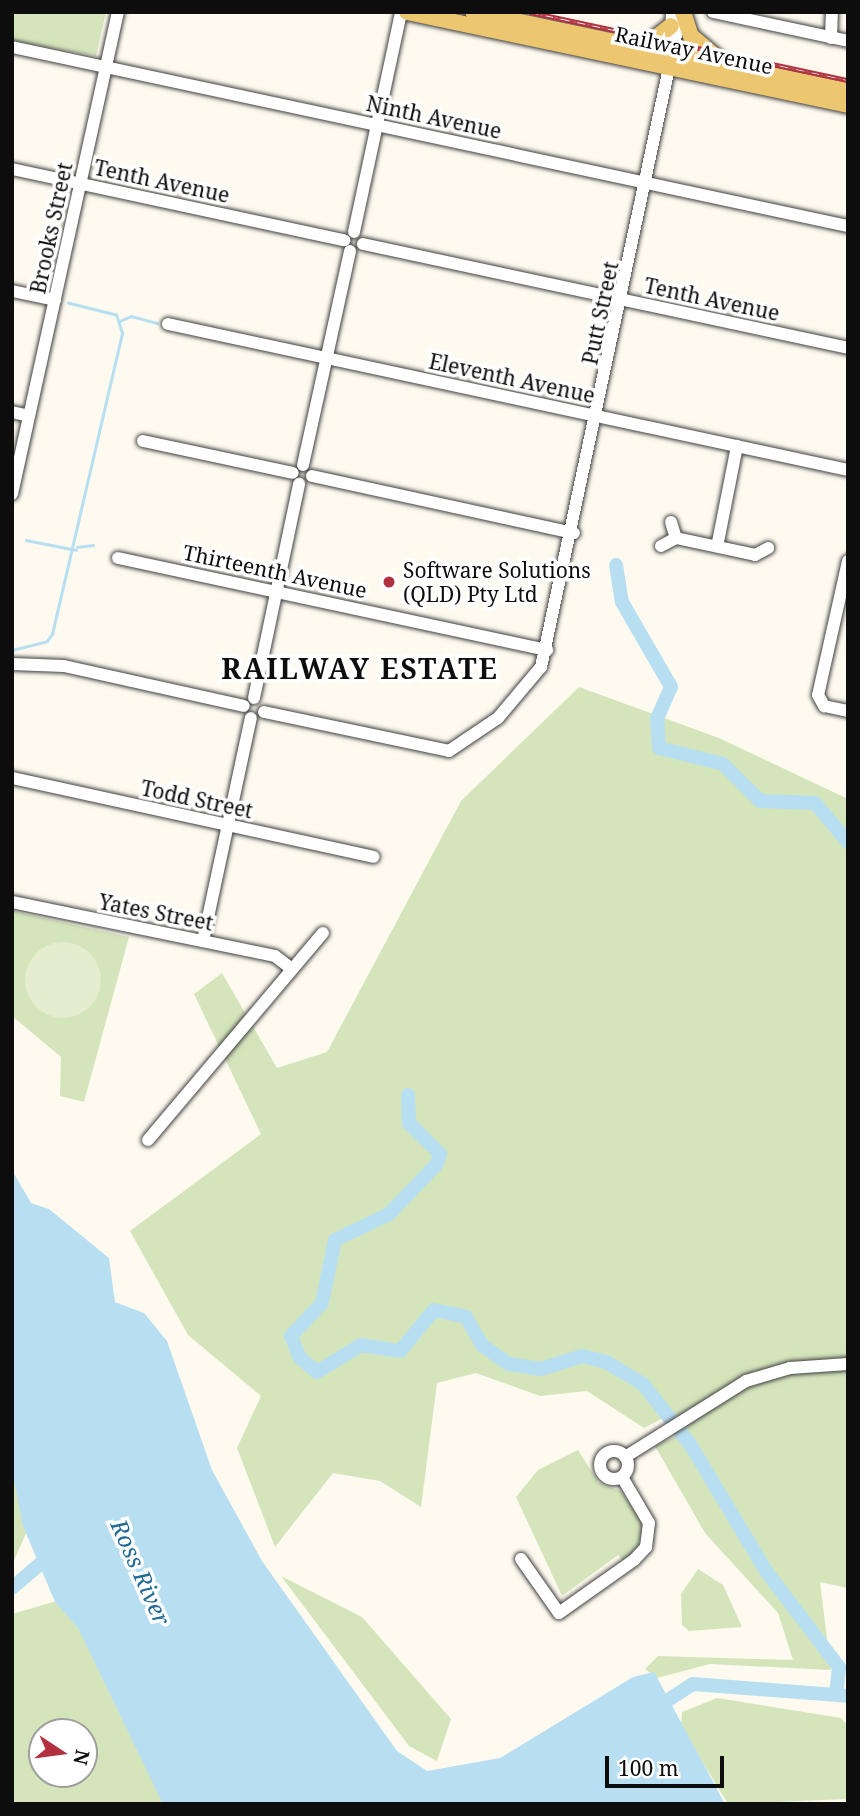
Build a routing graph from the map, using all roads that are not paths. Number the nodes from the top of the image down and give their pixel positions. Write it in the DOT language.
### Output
graph roads {
  1 [pos="118,12"];
  2 [pos="401,12"];
  3 [pos="407,12"];
  4 [pos="473,12"];
  5 [pos="682,12"];
  6 [pos="713,12"];
  7 [pos="832,12"];
  8 [pos="671,19"];
  9 [pos="831,38"];
  10 [pos="848,41"];
  11 [pos="12,47"];
  12 [pos="644,47"];
  13 [pos="672,58"];
  14 [pos="726,65"];
  15 [pos="107,66"];
  16 [pos="848,91"];
  17 [pos="848,105"];
  18 [pos="377,125"];
  19 [pos="12,169"];
  20 [pos="80,183"];
  21 [pos="647,183"];
  22 [pos="848,226"];
  23 [pos="349,241"];
  24 [pos="12,290"];
  25 [pos="622,299"];
  26 [pos="55,300"];
  27 [pos="168,324"];
  28 [pos="848,348"];
  29 [pos="327,358"];
  30 [pos="12,412"];
  31 [pos="29,416"];
  32 [pos="598,416"];
  33 [pos="143,441"];
  34 [pos="737,446"];
  35 [pos="848,470"];
  36 [pos="302,474"];
  37 [pos="12,494"];
  38 [pos="671,522"];
  39 [pos="574,533"];
  40 [pos="676,538"];
  41 [pos="718,542"];
  42 [pos="661,546"];
  43 [pos="768,548"];
  44 [pos="755,555"];
  45 [pos="118,558"];
  46 [pos="848,561"];
  47 [pos="762,568"];
  48 [pos="845,590"];
  49 [pos="277,591"];
  50 [pos="547,650"];
  51 [pos="12,664"];
  52 [pos="250,707"];
  53 [pos="848,711"];
  54 [pos="12,778"];
  55 [pos="227,825"];
  56 [pos="373,857"];
  57 [pos="12,902"];
  58 [pos="323,933"];
  59 [pos="203,941"];
  60 [pos="288,966"];
  61 [pos="148,1140"];
  62 [pos="848,1364"];
  63 [pos="625,1457"];
  64 [pos="622,1477"];
  65 [pos="521,1559"];
  1 -- 15 [label="street, Brooks Street"];
  2 -- 18 [label="street"];
  3 -- 13 [label="main road, Railway Avenue"];
  4 -- 12 [label="main road, Railway Avenue"];
  5 -- 13 [label="street"];
  5 -- 14 [label="main road"];
  6 -- 9 [label="street, Railway Avenue"];
  7 -- 9 [label="street"];
  8 -- 12 [label="main road"];
  8 -- 13 [label="street"];
  9 -- 10 [label="street, Railway Avenue"];
  11 -- 15 [label="street, Ninth Avenue"];
  12 -- 13 [label="main road, Railway Avenue"];
  13 -- 14 [label="main road, Railway Avenue"];
  13 -- 17 [label="main road, Railway Avenue"];
  13 -- 21 [label="street, Putt Street"];
  14 -- 16 [label="main road, Railway Avenue"];
  15 -- 18 [label="street, Ninth Avenue"];
  15 -- 20 [label="street, Brooks Street"];
  18 -- 21 [label="street, Ninth Avenue"];
  18 -- 23 [label="street"];
  19 -- 20 [label="street, Tenth Avenue"];
  20 -- 23 [label="street, Tenth Avenue"];
  20 -- 26 [label="street, Brooks Street"];
  21 -- 22 [label="street, Ninth Avenue"];
  21 -- 25 [label="street, Putt Street"];
  23 -- 25 [label="street, Tenth Avenue"];
  23 -- 29 [label="street"];
  24 -- 26 [label="street"];
  25 -- 28 [label="street, Tenth Avenue"];
  25 -- 32 [label="street, Putt Street"];
  26 -- 31 [label="street, Brooks Street"];
  27 -- 29 [label="street, Eleventh Avenue"];
  29 -- 32 [label="street, Eleventh Avenue"];
  29 -- 36 [label="street"];
  30 -- 31 [label="street"];
  31 -- 37 [label="street, Brooks Street"];
  32 -- 34 [label="street, Eleventh Avenue"];
  32 -- 39 [label="street, Putt Street"];
  33 -- 36 [label="street"];
  34 -- 35 [label="street, Eleventh Avenue"];
  34 -- 41 [label="street"];
  36 -- 39 [label="street"];
  36 -- 49 [label="street"];
  38 -- 40 [label="street"];
  39 -- 50 [label="street, Putt Street"];
  40 -- 41 [label="street"];
  40 -- 42 [label="street"];
  41 -- 44 [label="street"];
  43 -- 44 [label="street"];
  44 -- 47 [label="street"];
  45 -- 49 [label="street, Thirteenth Avenue"];
  46 -- 48 [label="street"];
  48 -- 53 [label="street"];
  49 -- 50 [label="street, Thirteenth Avenue"];
  49 -- 52 [label="street"];
  50 -- 52 [label="street, Putt Street"];
  51 -- 52 [label="street"];
  52 -- 55 [label="street"];
  54 -- 55 [label="street, Todd Street"];
  55 -- 56 [label="street, Todd Street"];
  55 -- 59 [label="street"];
  57 -- 59 [label="street, Yates Street"];
  58 -- 60 [label="street"];
  59 -- 60 [label="street, Yates Street"];
  60 -- 61 [label="street"];
  62 -- 63 [label="street"];
  63 -- 64 [label="street"];
  63 -- 64 [label="street"];
  64 -- 65 [label="street"];
}
